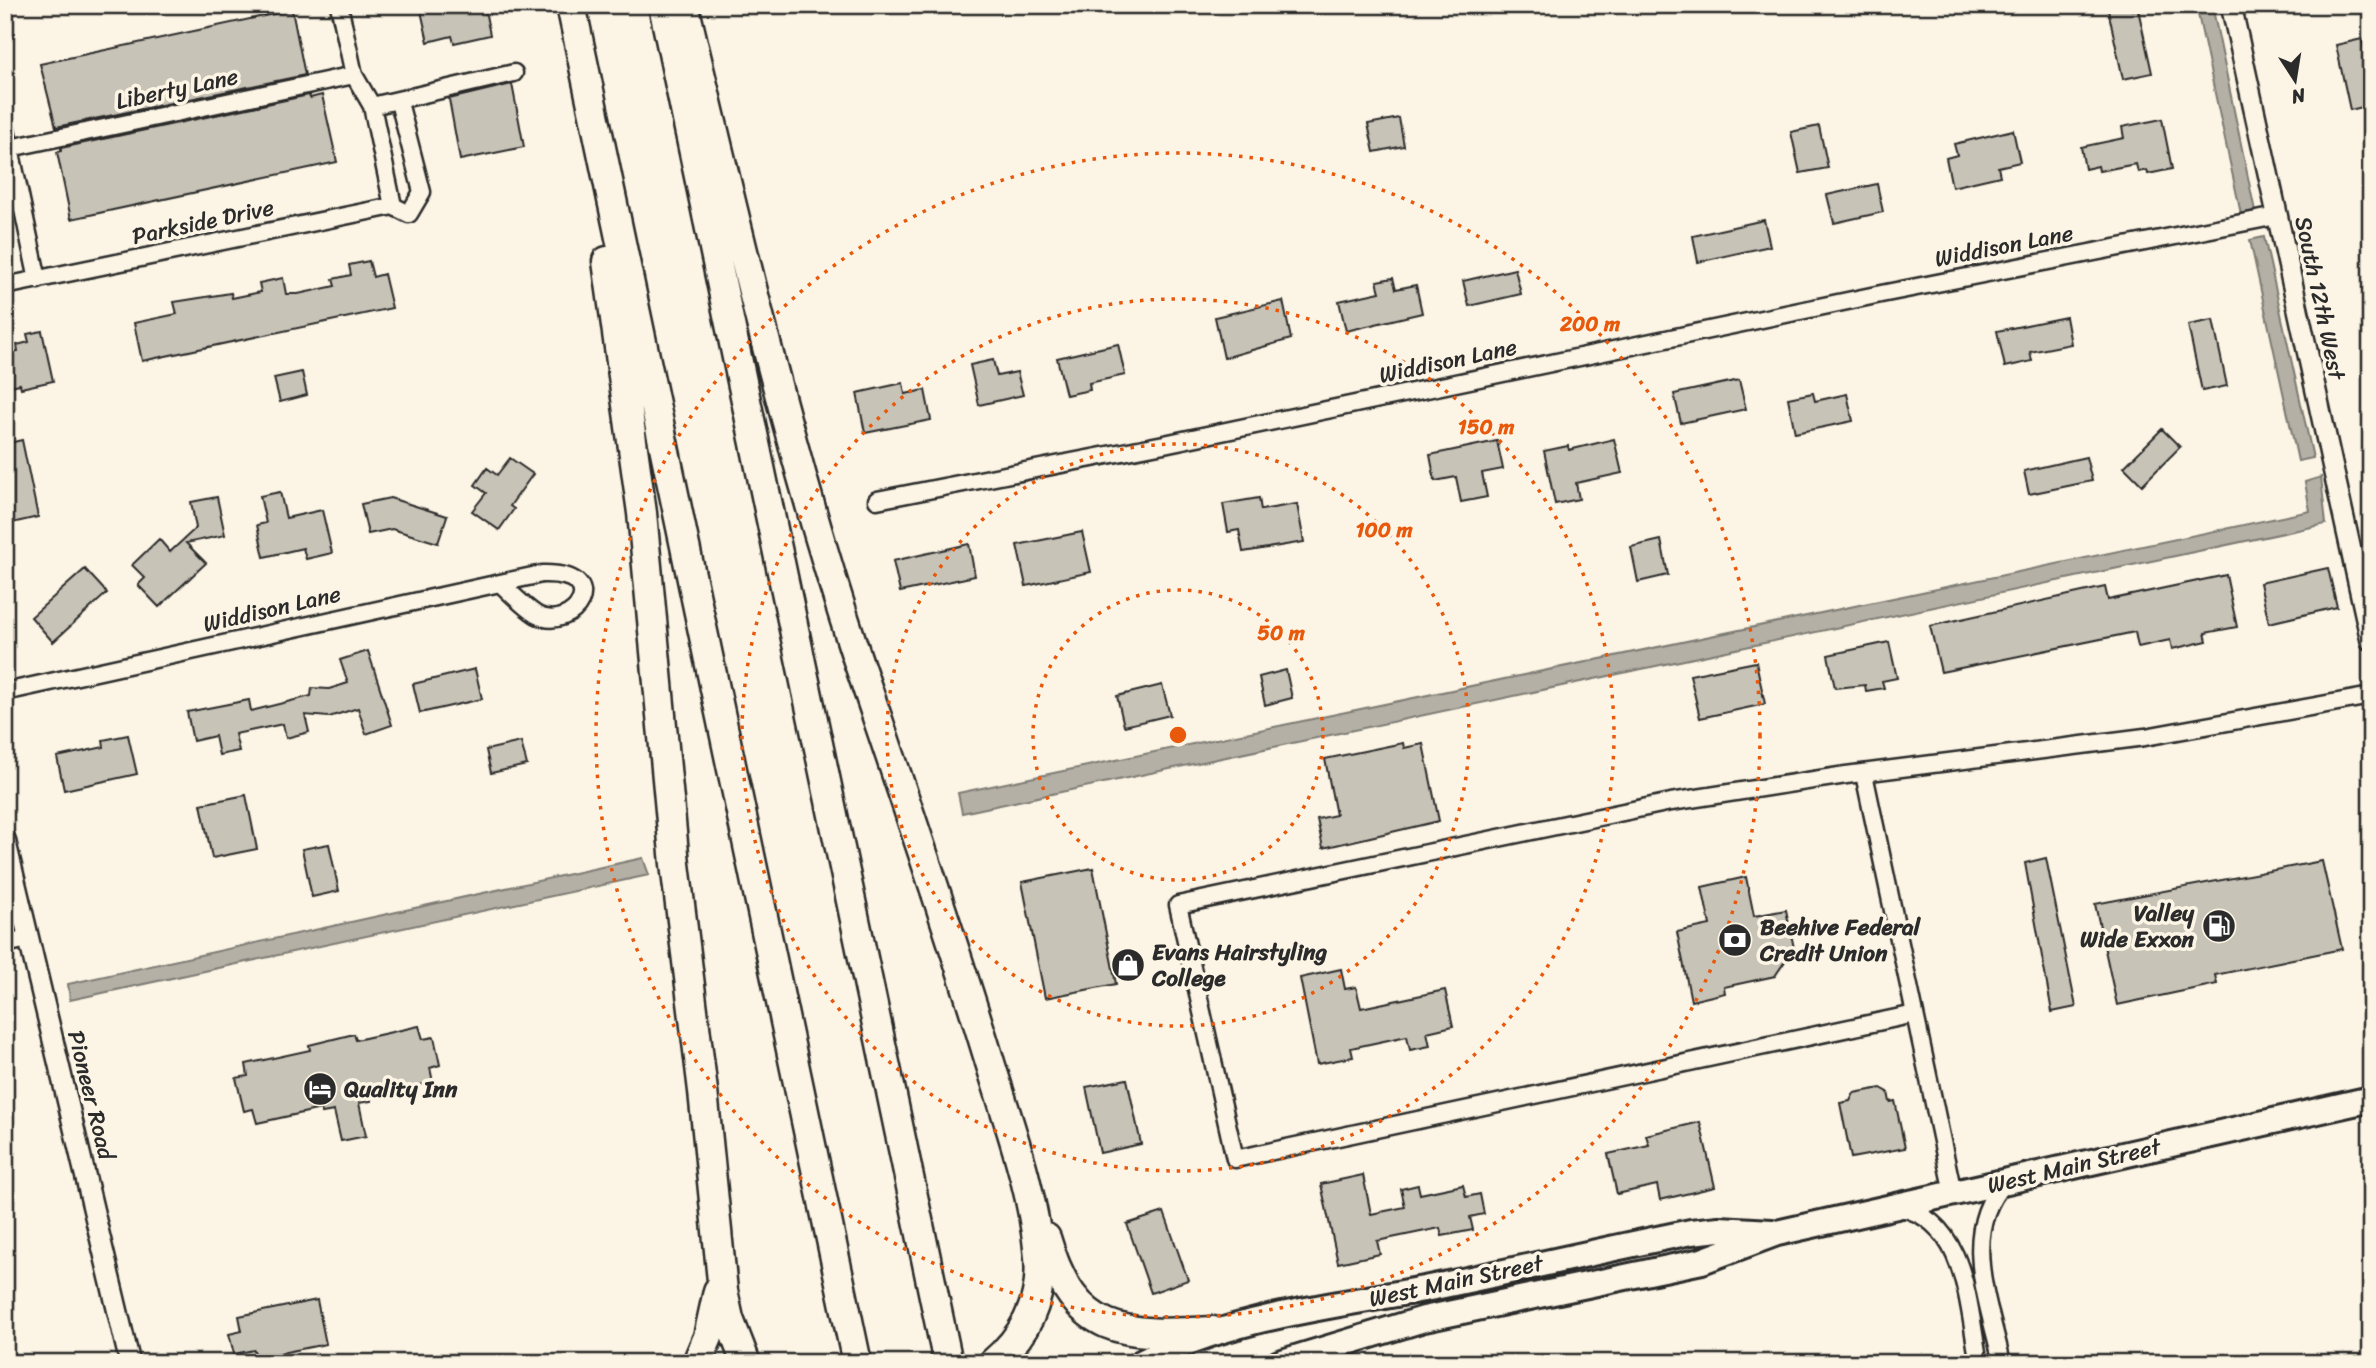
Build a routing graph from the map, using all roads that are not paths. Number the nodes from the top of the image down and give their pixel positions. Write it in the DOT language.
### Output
graph roads {
  1 [pos="339,5"];
  2 [pos="571,5"];
  3 [pos="663,5"];
  4 [pos="684,5"];
  5 [pos="2231,5"];
  6 [pos="514,72"];
  7 [pos="354,75"];
  8 [pos="399,102"];
  9 [pos="372,106"];
  10 [pos="5,125"];
  11 [pos="10,148"];
  12 [pos="393,206"];
  13 [pos="2277,216"];
  14 [pos="38,280"];
  15 [pos="5,286"];
  16 [pos="877,500"];
  17 [pos="500,583"];
  18 [pos="2371,641"];
  19 [pos="5,692"];
  20 [pos="2371,696"];
  21 [pos="1864,774"];
  22 [pos="5,839"];
  23 [pos="28,939"];
  24 [pos="5,944"];
  25 [pos="1915,1014"];
  26 [pos="2371,1099"];
  27 [pos="1026,1180"];
  28 [pos="2007,1181"];
  29 [pos="1953,1193"];
  30 [pos="1894,1207"];
  31 [pos="1777,1233"];
  32 [pos="719,1264"];
  33 [pos="1213,1331"];
  34 [pos="854,1350"];
  35 [pos="130,1363"];
  36 [pos="697,1363"];
  37 [pos="746,1363"];
  38 [pos="948,1363"];
  39 [pos="993,1363"];
  40 [pos="1141,1363"];
  41 [pos="1279,1363"];
  42 [pos="1979,1363"];
  43 [pos="2002,1363"];
  1 -- 7 [label="street"];
  2 -- 32 [label="highway"];
  2 -- 34 [label="highway"];
  3 -- 38 [label="highway"];
  4 -- 27 [label="highway"];
  5 -- 13 [label="street, South 12th West"];
  6 -- 8 [label="street"];
  7 -- 9 [label="street"];
  7 -- 11 [label="street, Liberty Lane"];
  8 -- 9 [label="street"];
  8 -- 12 [label="street"];
  9 -- 12 [label="street"];
  10 -- 11 [label="street"];
  11 -- 14 [label="street"];
  12 -- 14 [label="street, Parkside Drive"];
  13 -- 16 [label="street, Widdison Lane"];
  13 -- 18 [label="street, South 12th West"];
  14 -- 15 [label="street, Parkside Drive"];
  17 -- 17 [label="street, Widdison Lane"];
  17 -- 19 [label="street, Widdison Lane"];
  20 -- 21 [label="street"];
  21 -- 25 [label="street"];
  21 -- 25 [label="street"];
  22 -- 23 [label="street, Pioneer Road"];
  23 -- 24 [label="street"];
  23 -- 35 [label="street, Pioneer Road"];
  25 -- 29 [label="street"];
  26 -- 28 [label="main road, West Main Street"];
  27 -- 33 [label="highway"];
  27 -- 39 [label="highway"];
  28 -- 29 [label="main road, West Main Street"];
  28 -- 43 [label="street"];
  29 -- 30 [label="main road, West Main Street"];
  30 -- 31 [label="main road, West Main Street"];
  30 -- 42 [label="street"];
  31 -- 33 [label="main road, West Main Street"];
  31 -- 41 [label="main road, West Main Street"];
  32 -- 36 [label="highway"];
  32 -- 37 [label="highway"];
  33 -- 40 [label="main road, West Main Street"];
}
